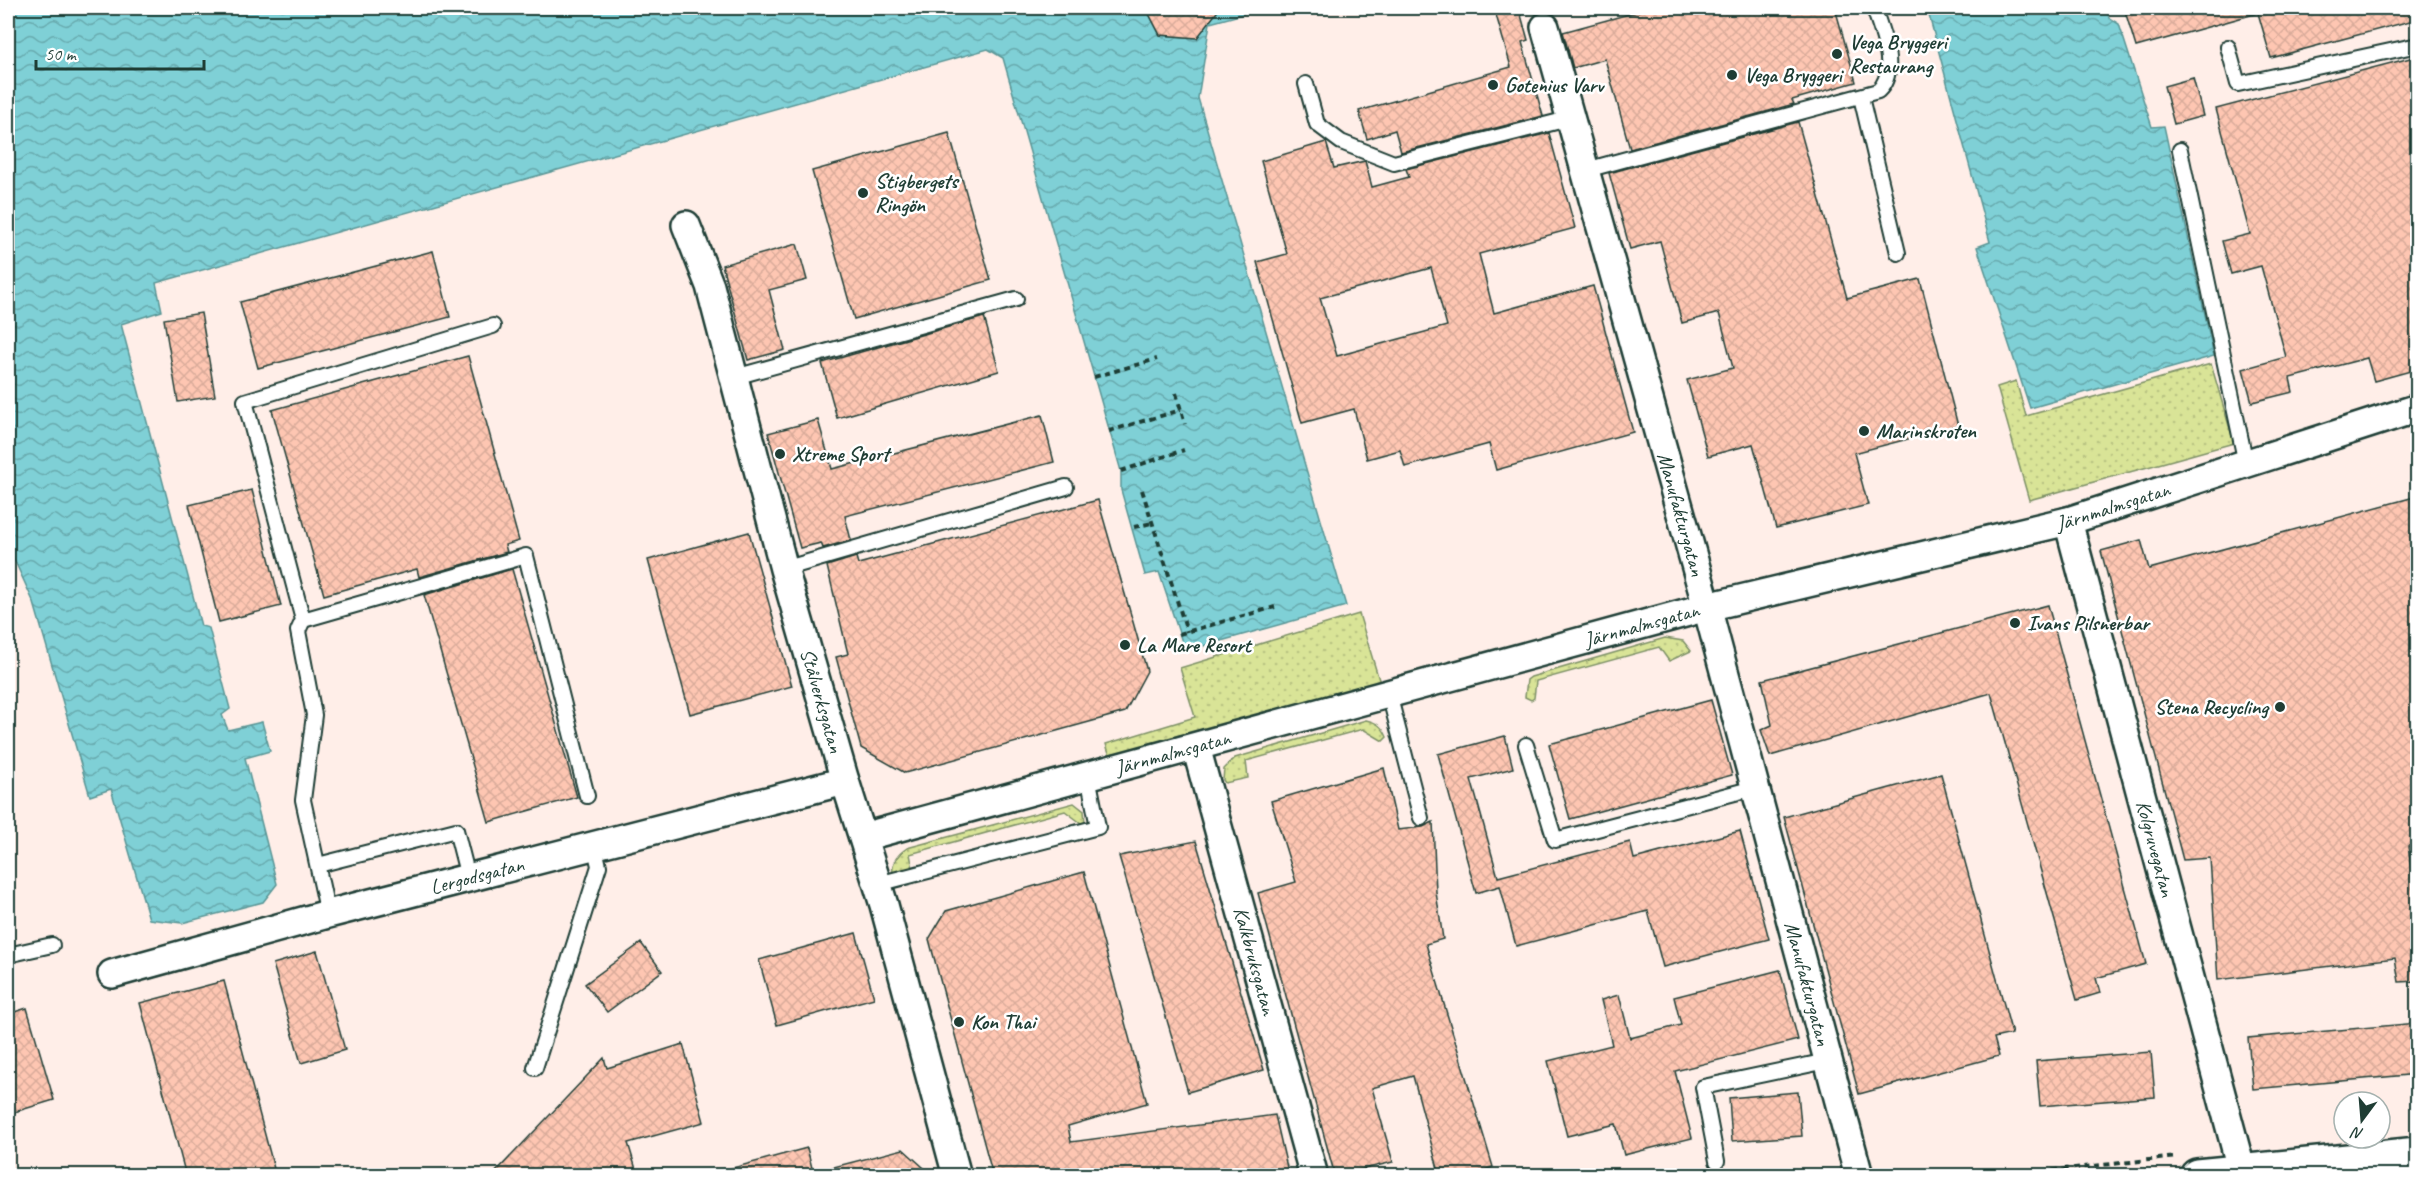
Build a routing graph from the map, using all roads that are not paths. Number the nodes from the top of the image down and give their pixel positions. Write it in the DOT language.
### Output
graph roads {
  1 [pos="1874,8"];
  2 [pos="1545,27"];
  3 [pos="2418,45"];
  4 [pos="2228,47"];
  5 [pos="1306,84"];
  6 [pos="1861,97"];
  7 [pos="1572,118"];
  8 [pos="2180,150"];
  9 [pos="1586,170"];
  10 [pos="686,225"];
  11 [pos="1898,253"];
  12 [pos="1016,299"];
  13 [pos="493,326"];
  14 [pos="735,377"];
  15 [pos="2418,408"];
  16 [pos="2246,464"];
  17 [pos="1066,487"];
  18 [pos="2068,521"];
  19 [pos="784,569"];
  20 [pos="1707,607"];
  21 [pos="303,620"];
  22 [pos="1389,694"];
  23 [pos="1526,745"];
  24 [pos="1196,747"];
  25 [pos="1088,776"];
  26 [pos="845,781"];
  27 [pos="1754,788"];
  28 [pos="587,796"];
  29 [pos="1421,818"];
  30 [pos="864,837"];
  31 [pos="594,844"];
  32 [pos="318,865"];
  33 [pos="468,877"];
  34 [pos="878,884"];
  35 [pos="328,914"];
  36 [pos="52,945"];
  37 [pos="8,955"];
  38 [pos="112,974"];
  39 [pos="1827,1061"];
  40 [pos="535,1068"];
  41 [pos="2418,1154"];
  42 [pos="1717,1161"];
  43 [pos="2243,1174"];
  44 [pos="957,1176"];
  45 [pos="1314,1176"];
  46 [pos="1859,1176"];
  47 [pos="2197,1176"];
  1 -- 6 [label="lane"];
  2 -- 7 [label="street, Manufakturgatan"];
  3 -- 4 [label="lane"];
  5 -- 7 [label="lane"];
  6 -- 9 [label="lane"];
  6 -- 11 [label="lane"];
  7 -- 9 [label="street, Manufakturgatan"];
  8 -- 16 [label="lane"];
  9 -- 20 [label="street, Manufakturgatan"];
  10 -- 14 [label="street, Stålverksgatan"];
  12 -- 14 [label="lane"];
  13 -- 21 [label="lane"];
  14 -- 19 [label="street, Stålverksgatan"];
  15 -- 16 [label="street, Järnmalmsgatan"];
  16 -- 18 [label="street, Järnmalmsgatan"];
  17 -- 19 [label="lane"];
  18 -- 20 [label="street, Järnmalmsgatan"];
  18 -- 43 [label="street, Kolgruvegatan"];
  19 -- 26 [label="street, Stålverksgatan"];
  20 -- 22 [label="street, Järnmalmsgatan"];
  20 -- 27 [label="street, Manufakturgatan"];
  21 -- 28 [label="lane"];
  21 -- 32 [label="lane"];
  22 -- 24 [label="street, Järnmalmsgatan"];
  22 -- 29 [label="lane"];
  23 -- 27 [label="lane"];
  24 -- 25 [label="street, Järnmalmsgatan"];
  24 -- 45 [label="street, Kalkbruksgatan"];
  25 -- 30 [label="street, Järnmalmsgatan"];
  25 -- 34 [label="lane"];
  26 -- 30 [label="street, Stålverksgatan"];
  26 -- 31 [label="street, Lergodsgatan"];
  27 -- 39 [label="street, Manufakturgatan"];
  30 -- 34 [label="street, Stålverksgatan"];
  31 -- 33 [label="street, Lergodsgatan"];
  31 -- 40 [label="lane"];
  32 -- 33 [label="lane"];
  32 -- 35 [label="lane"];
  33 -- 35 [label="street, Lergodsgatan"];
  34 -- 44 [label="street, Stålverksgatan"];
  35 -- 38 [label="street, Lergodsgatan"];
  36 -- 37 [label="lane"];
  39 -- 42 [label="lane"];
  39 -- 46 [label="street, Manufakturgatan"];
  41 -- 43 [label="street"];
  43 -- 47 [label="street"];
}
